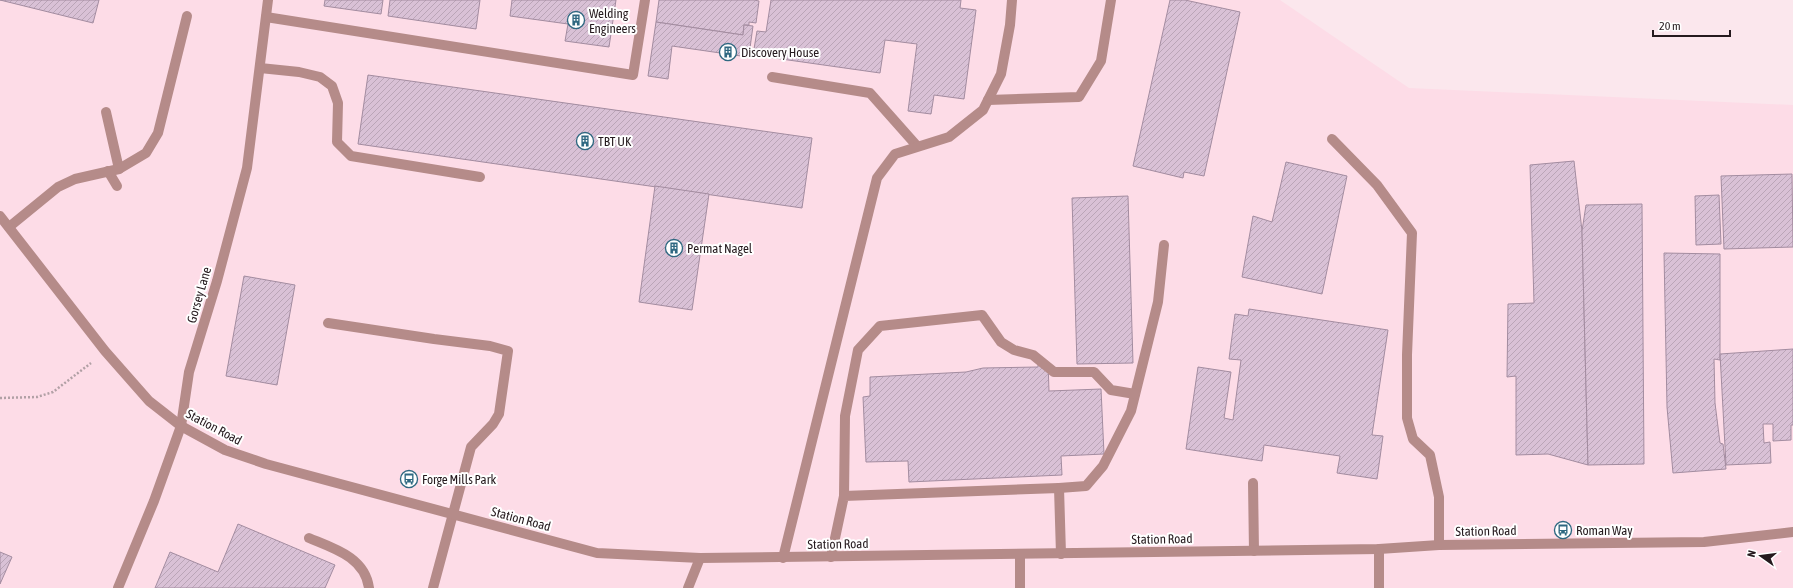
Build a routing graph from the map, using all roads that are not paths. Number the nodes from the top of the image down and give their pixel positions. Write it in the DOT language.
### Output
graph roads {
  1 [pos="268,0"];
  2 [pos="645,0"];
  3 [pos="1012,0"];
  4 [pos="1111,0"];
  5 [pos="187,16"];
  6 [pos="266,17"];
  7 [pos="260,68"];
  8 [pos="772,77"];
  9 [pos="988,100"];
  10 [pos="106,112"];
  11 [pos="1332,139"];
  12 [pos="917,146"];
  13 [pos="119,169"];
  14 [pos="108,171"];
  15 [pos="480,177"];
  16 [pos="117,186"];
  17 [pos="0,216"];
  18 [pos="9,227"];
  19 [pos="1164,245"];
  20 [pos="328,324"];
  21 [pos="1135,394"];
  22 [pos="181,426"];
  23 [pos="1253,483"];
  24 [pos="1059,488"];
  25 [pos="844,496"];
  26 [pos="452,513"];
  27 [pos="1793,532"];
  28 [pos="309,538"];
  29 [pos="1439,545"];
  30 [pos="1380,549"];
  31 [pos="1254,551"];
  32 [pos="1061,554"];
  33 [pos="1020,555"];
  34 [pos="831,557"];
  35 [pos="700,558"];
  36 [pos="783,558"];
  37 [pos="118,588"];
  38 [pos="369,588"];
  39 [pos="433,588"];
  40 [pos="688,588"];
  41 [pos="1020,588"];
  42 [pos="1379,588"];
  1 -- 6 [label="street, Gorsey Lane"];
  2 -- 6 [label="street"];
  3 -- 9 [label="street"];
  4 -- 9 [label="street"];
  5 -- 13 [label="street"];
  6 -- 7 [label="street, Gorsey Lane"];
  7 -- 15 [label="street"];
  7 -- 22 [label="street, Gorsey Lane"];
  8 -- 12 [label="street"];
  9 -- 12 [label="street"];
  10 -- 13 [label="street"];
  11 -- 29 [label="street"];
  12 -- 36 [label="street"];
  13 -- 14 [label="street"];
  14 -- 16 [label="street"];
  14 -- 18 [label="street"];
  17 -- 18 [label="street, Station Road"];
  18 -- 22 [label="street, Station Road"];
  19 -- 21 [label="street"];
  20 -- 26 [label="street"];
  21 -- 24 [label="street"];
  21 -- 25 [label="street"];
  22 -- 26 [label="street, Station Road"];
  22 -- 37 [label="street, Gorsey Lane"];
  23 -- 31 [label="street"];
  24 -- 25 [label="street"];
  24 -- 32 [label="street"];
  25 -- 34 [label="street"];
  26 -- 35 [label="street, Station Road"];
  26 -- 39 [label="street"];
  27 -- 29 [label="street, Station Road"];
  28 -- 38 [label="street"];
  29 -- 30 [label="street, Station Road"];
  30 -- 31 [label="street, Station Road"];
  30 -- 42 [label="street"];
  31 -- 32 [label="street, Station Road"];
  32 -- 33 [label="street, Station Road"];
  33 -- 34 [label="street, Station Road"];
  33 -- 41 [label="street"];
  34 -- 36 [label="street, Station Road"];
  35 -- 36 [label="street, Station Road"];
  35 -- 40 [label="street"];
}
